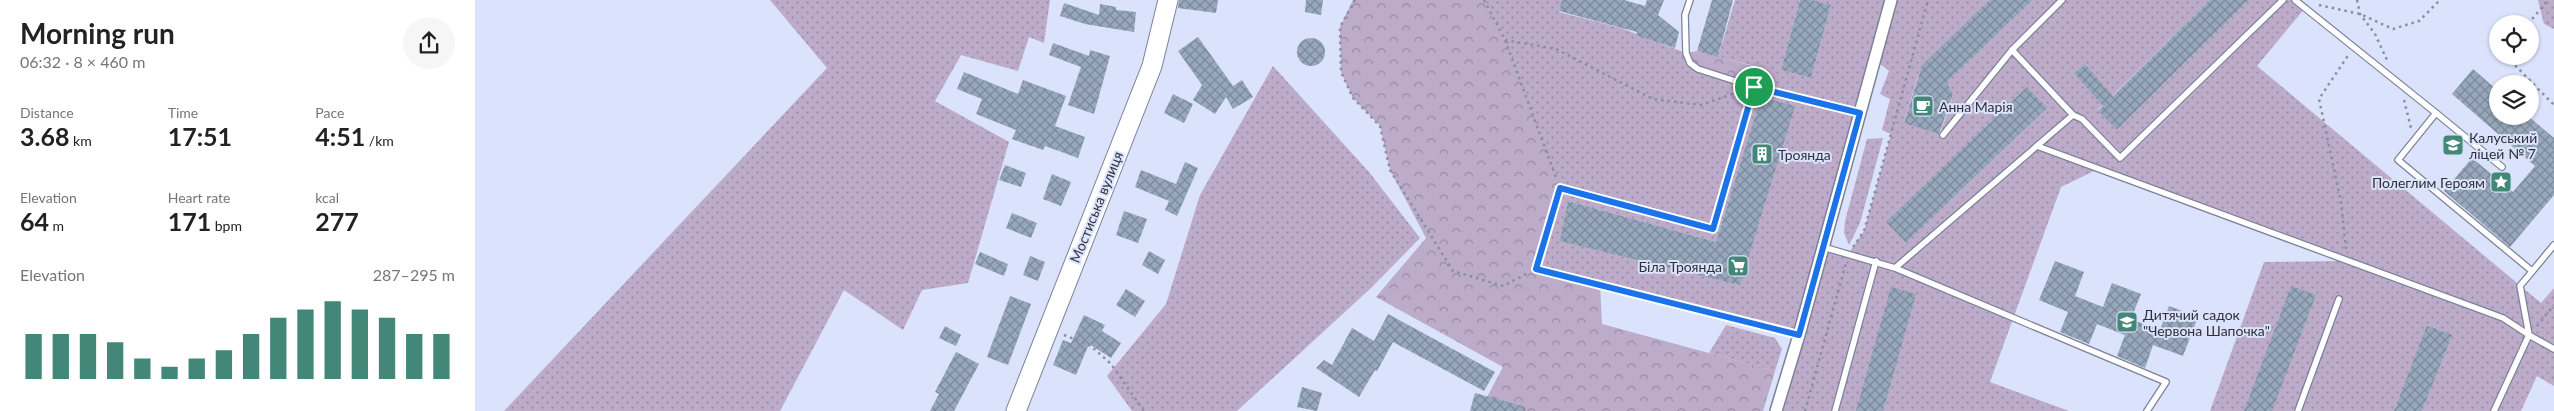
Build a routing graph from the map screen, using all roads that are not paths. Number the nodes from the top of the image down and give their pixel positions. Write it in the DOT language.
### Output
graph roads {
  1 [pos="1167,0"];
  2 [pos="1690,0"];
  3 [pos="1891,0"];
  4 [pos="2062,0"];
  5 [pos="2283,0"];
  6 [pos="2295,0"];
  7 [pos="2012,50"];
  8 [pos="1754,87"];
  9 [pos="1860,113"];
  10 [pos="2436,113"];
  11 [pos="2073,115"];
  12 [pos="1943,135"];
  13 [pos="2037,146"];
  14 [pos="2502,167"];
  15 [pos="2554,245"];
  16 [pos="1823,248"];
  17 [pos="1876,261"];
  18 [pos="1895,268"];
  19 [pos="2532,271"];
  20 [pos="2339,299"];
  21 [pos="1799,335"];
  22 [pos="2529,335"];
  23 [pos="2554,349"];
  24 [pos="1016,411"];
  25 [pos="1776,411"];
  26 [pos="1835,411"];
  27 [pos="2147,411"];
  28 [pos="2298,411"];
  29 [pos="2495,411"];
  1 -- 24 [label="main road, Мостиська вулиця"];
  2 -- 8 [label="lane"];
  3 -- 9 [label="street"];
  4 -- 7 [label="lane"];
  5 -- 11 [label="lane"];
  6 -- 10 [label="lane"];
  7 -- 11 [label="lane"];
  7 -- 12 [label="lane"];
  8 -- 9 [label="lane"];
  8 -- 21 [label="lane"];
  9 -- 16 [label="street"];
  10 -- 14 [label="lane"];
  10 -- 19 [label="lane"];
  11 -- 13 [label="lane"];
  13 -- 18 [label="lane"];
  13 -- 22 [label="lane"];
  15 -- 19 [label="lane"];
  16 -- 17 [label="lane"];
  16 -- 21 [label="street"];
  17 -- 18 [label="lane"];
  17 -- 26 [label="lane"];
  18 -- 27 [label="lane"];
  19 -- 22 [label="lane"];
  20 -- 28 [label="lane"];
  21 -- 25 [label="street"];
  22 -- 23 [label="lane"];
  22 -- 29 [label="lane"];
}
